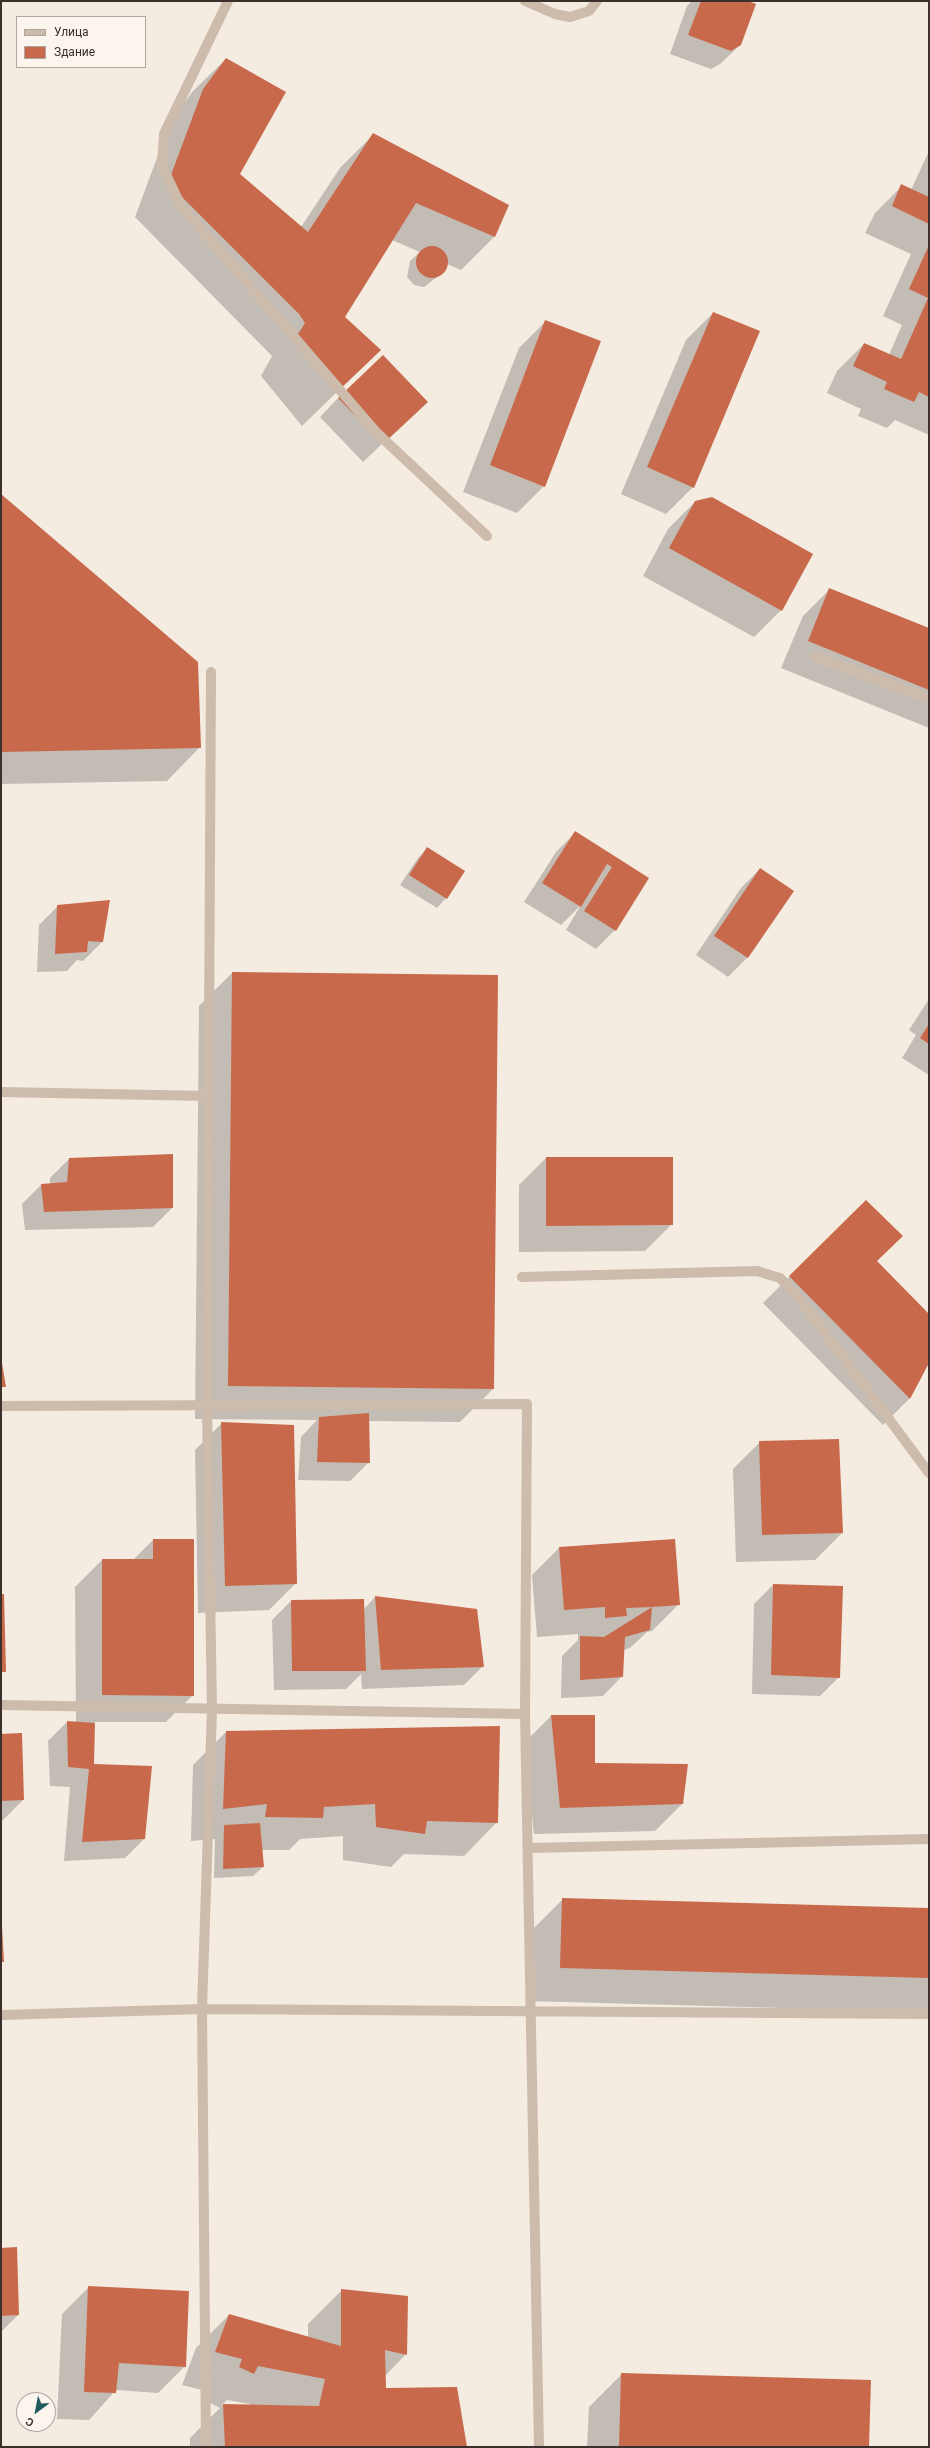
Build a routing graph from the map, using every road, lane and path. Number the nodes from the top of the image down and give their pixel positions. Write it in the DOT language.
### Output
graph roads {
  1 [pos="228,1"];
  2 [pos="525,1"];
  3 [pos="597,1"];
  4 [pos="487,536"];
  5 [pos="816,657"];
  6 [pos="211,672"];
  7 [pos="929,699"];
  8 [pos="1,1092"];
  9 [pos="207,1096"];
  10 [pos="522,1277"];
  11 [pos="1,1406"];
  12 [pos="206,1406"];
  13 [pos="929,1473"];
  14 [pos="1,1705"];
  15 [pos="212,1710"];
  16 [pos="525,1714"];
  17 [pos="929,1839"];
  18 [pos="528,1848"];
  19 [pos="202,2009"];
  20 [pos="532,2011"];
  21 [pos="929,2014"];
  22 [pos="1,2015"];
  23 [pos="206,2447"];
  24 [pos="539,2447"];
  1 -- 4 [label="street"];
  2 -- 3 [label="street"];
  5 -- 7 [label="street"];
  6 -- 9 [label="street"];
  8 -- 9 [label="street"];
  9 -- 12 [label="street"];
  10 -- 13 [label="street"];
  11 -- 12 [label="street"];
  12 -- 15 [label="street"];
  12 -- 16 [label="street"];
  14 -- 15 [label="street"];
  15 -- 16 [label="street"];
  15 -- 19 [label="street"];
  16 -- 18 [label="street"];
  17 -- 18 [label="street"];
  18 -- 20 [label="street"];
  19 -- 20 [label="street"];
  19 -- 22 [label="street"];
  19 -- 23 [label="street"];
  20 -- 21 [label="street"];
  20 -- 24 [label="street"];
}
